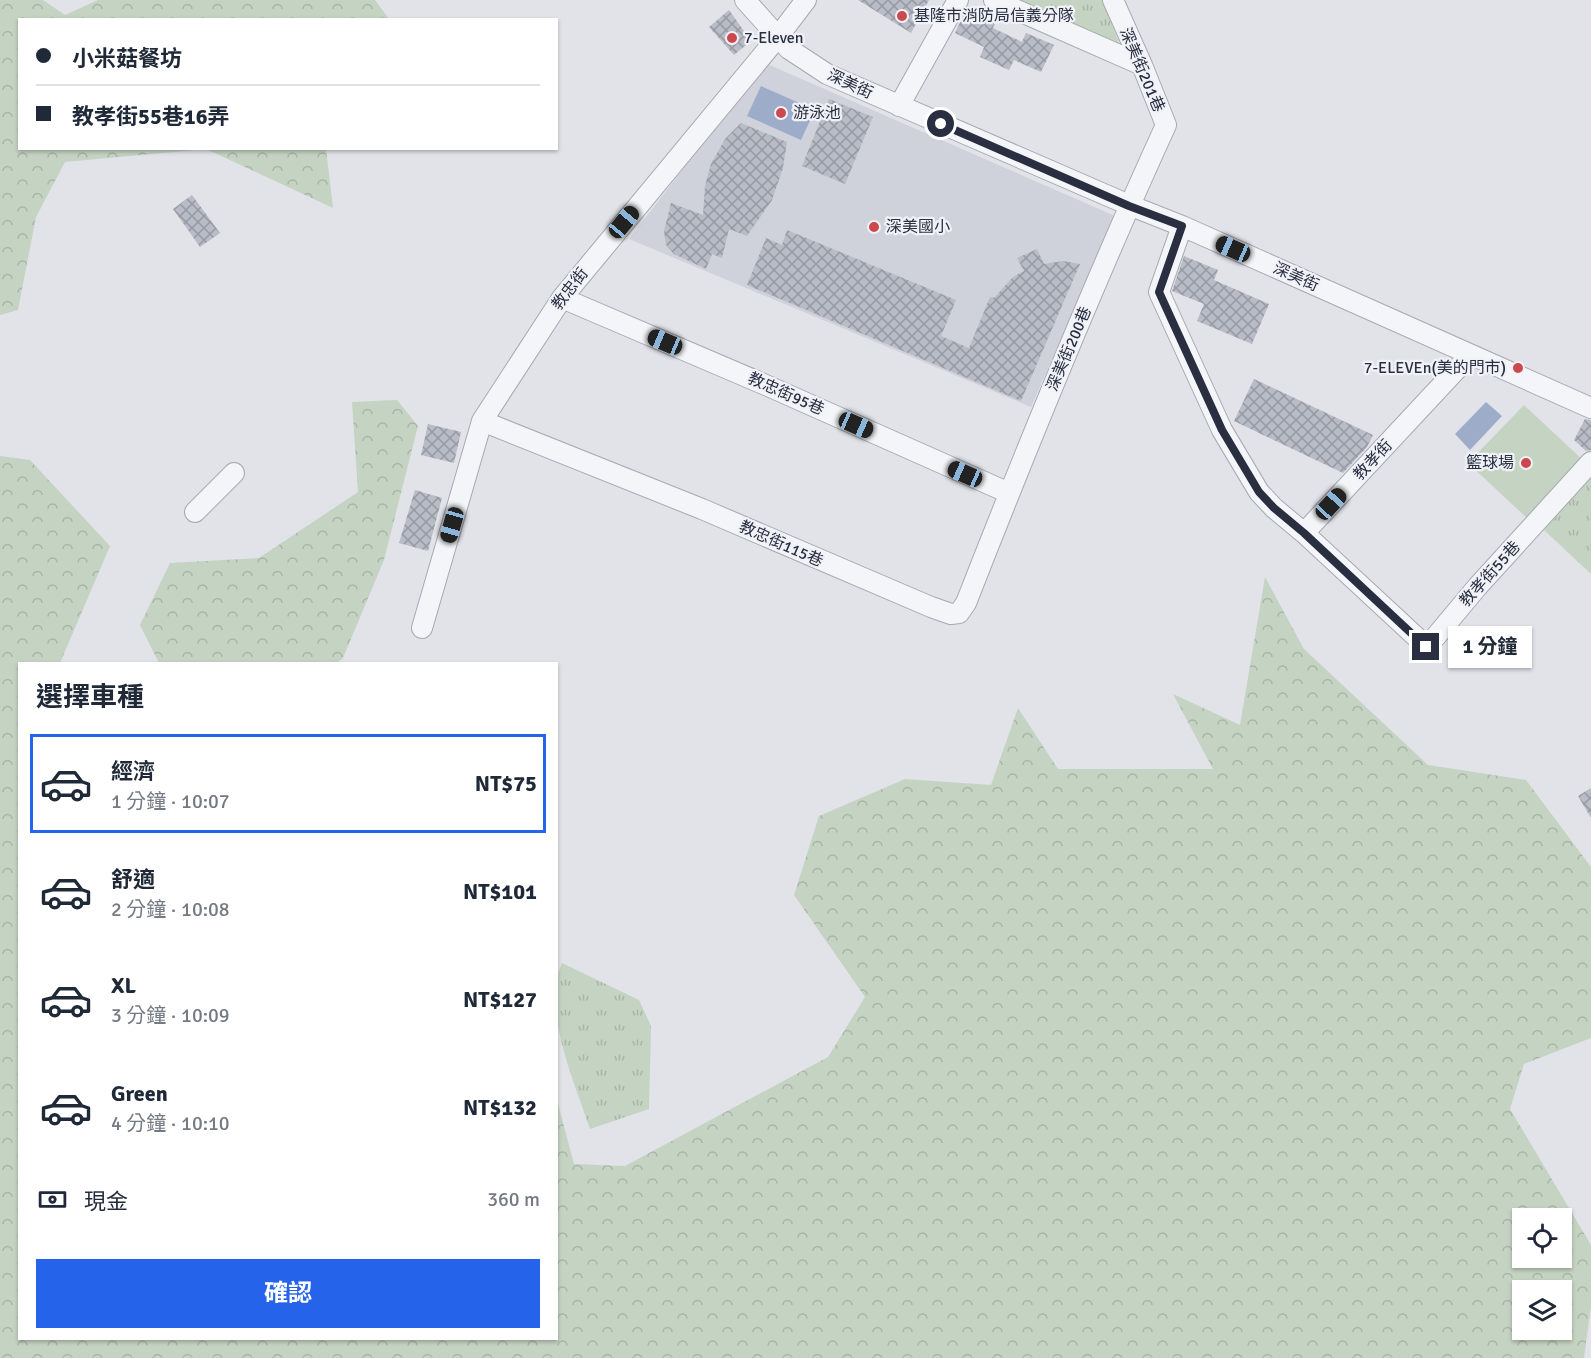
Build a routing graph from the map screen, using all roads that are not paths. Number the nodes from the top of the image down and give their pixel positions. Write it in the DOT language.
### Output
graph roads {
  1 [pos="745,0"];
  2 [pos="806,0"];
  3 [pos="958,0"];
  4 [pos="994,0"];
  5 [pos="1113,0"];
  6 [pos="777,38"];
  7 [pos="1142,65"];
  8 [pos="899,106"];
  9 [pos="1129,206"];
  10 [pos="1182,226"];
  11 [pos="562,298"];
  12 [pos="1470,355"];
  13 [pos="1591,408"];
  14 [pos="482,421"];
  15 [pos="1591,462"];
  16 [pos="234,473"];
  17 [pos="1009,493"];
  18 [pos="195,512"];
  19 [pos="1304,533"];
  20 [pos="422,628"];
  1 -- 6 [label="street, 深美街"];
  2 -- 6 [label="street, 教忠街"];
  3 -- 8 [label="street"];
  4 -- 7 [label="street"];
  5 -- 7 [label="street, 深美街201巷"];
  6 -- 8 [label="street, 深美街"];
  6 -- 11 [label="street, 教忠街"];
  7 -- 9 [label="street, 深美街201巷"];
  8 -- 9 [label="street, 深美街"];
  9 -- 10 [label="street, 深美街"];
  9 -- 17 [label="street, 深美街200巷"];
  10 -- 12 [label="street, 深美街"];
  10 -- 19 [label="street"];
  11 -- 14 [label="street, 教忠街"];
  11 -- 17 [label="street, 教忠街95巷"];
  12 -- 13 [label="street"];
  12 -- 19 [label="street, 教孝街"];
  14 -- 17 [label="street, 教忠街115巷"];
  14 -- 20 [label="street, 教忠街"];
  15 -- 19 [label="street, 教孝街55巷"];
  16 -- 18 [label="street"];
}
